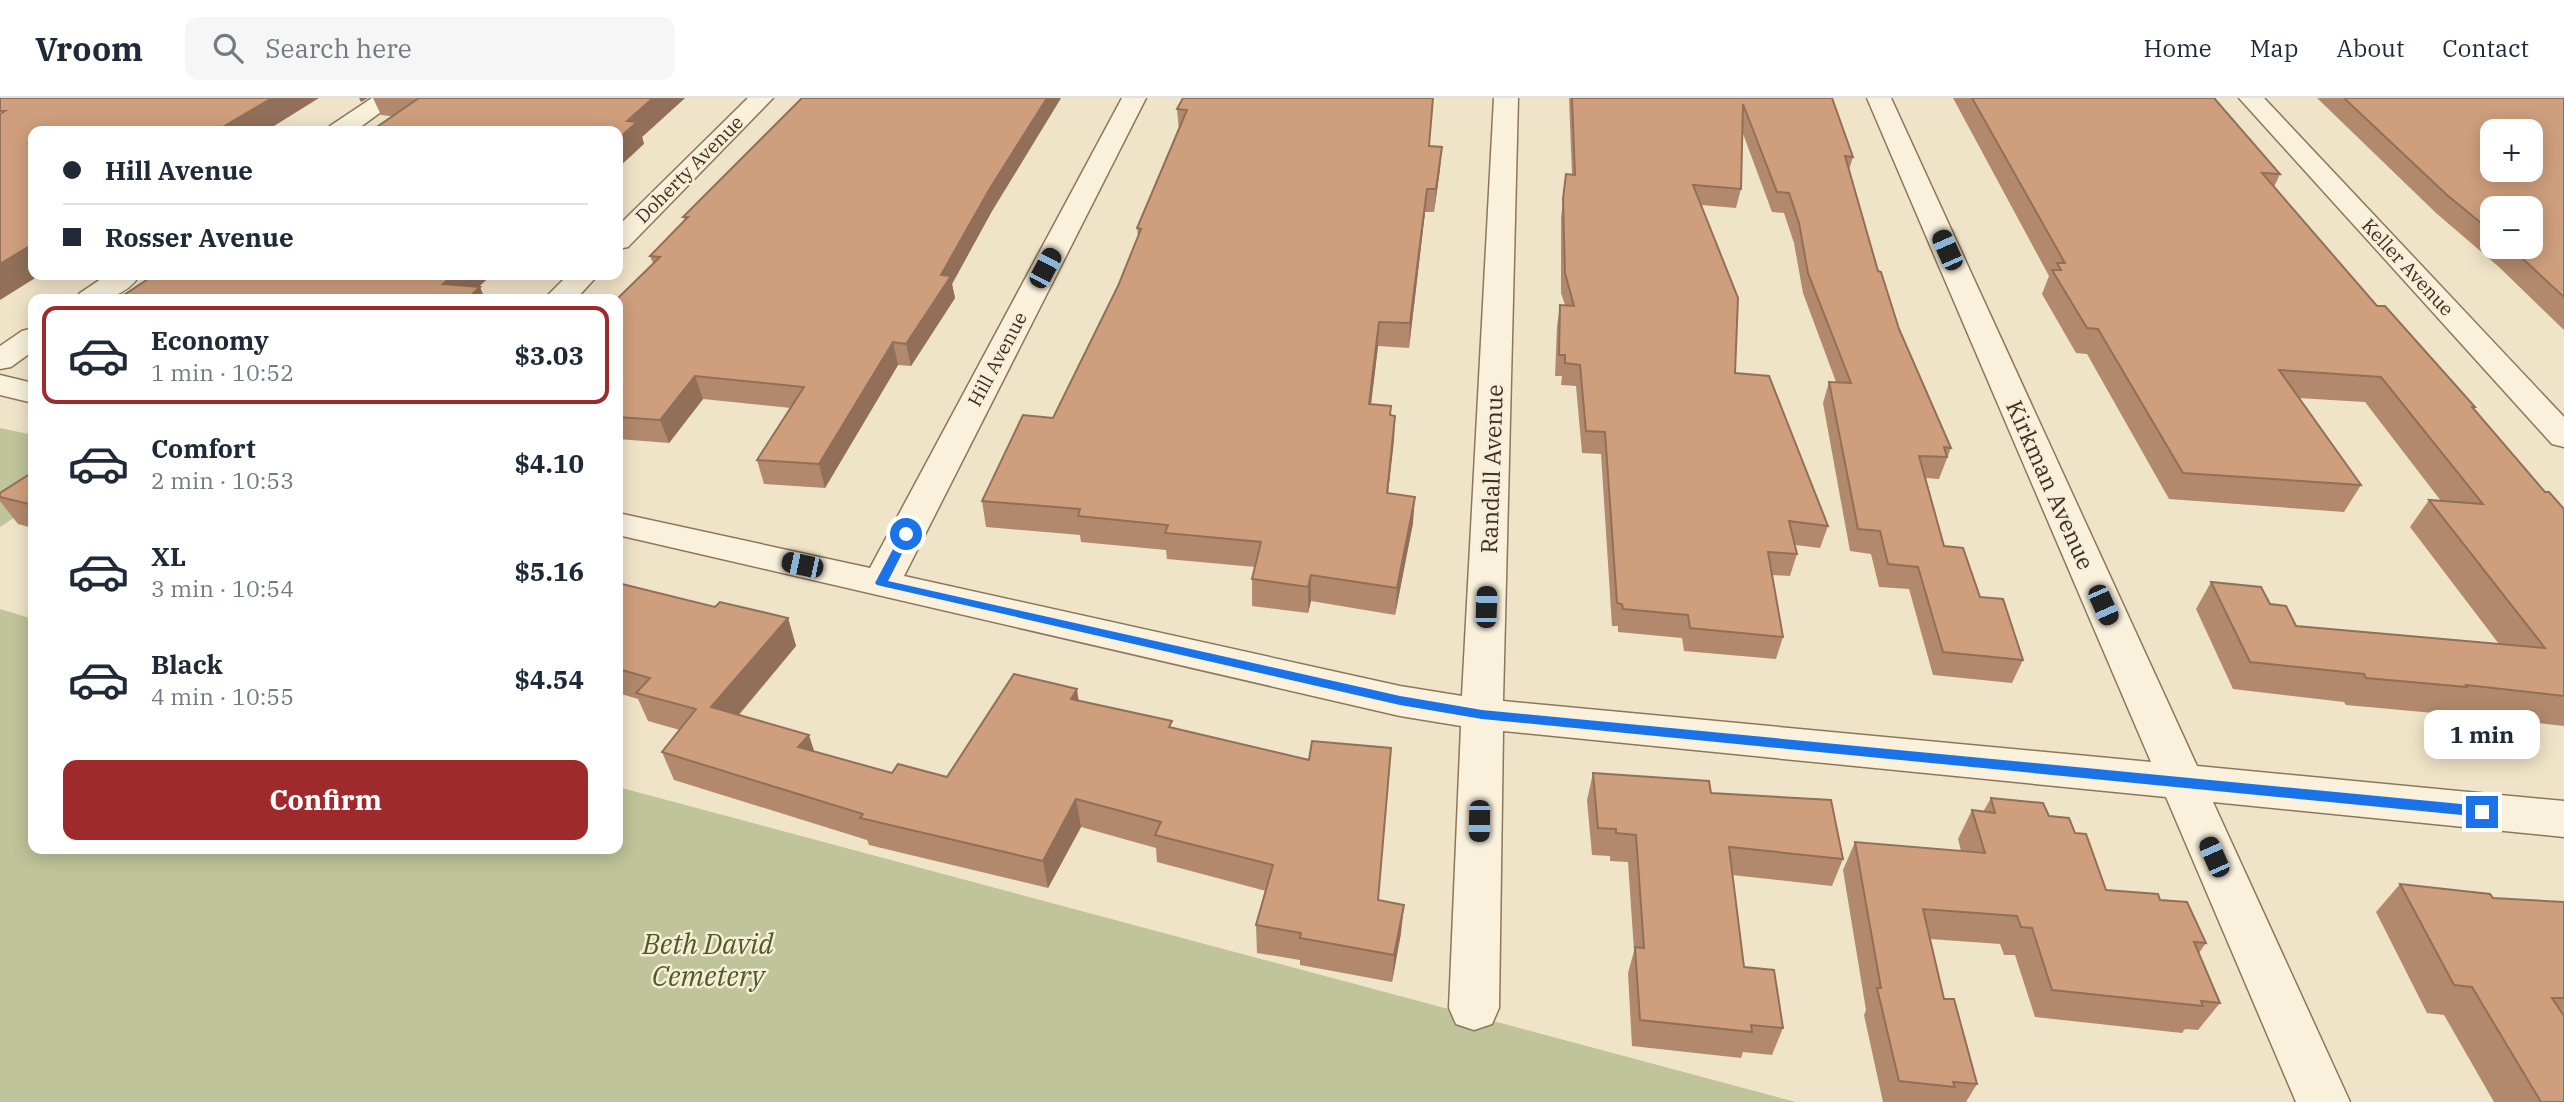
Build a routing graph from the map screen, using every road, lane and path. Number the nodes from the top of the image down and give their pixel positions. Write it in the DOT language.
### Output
graph roads {
  1 [pos="388,98"];
  2 [pos="761,98"];
  3 [pos="1134,98"];
  4 [pos="1506,98"];
  5 [pos="1880,98"];
  6 [pos="2251,98"];
  7 [pos="346,126"];
  8 [pos="623,236"];
  9 [pos="118,280"];
  10 [pos="579,280"];
  11 [pos="98,294"];
  12 [pos="564,294"];
  13 [pos="28,340"];
  14 [pos="0,360"];
  15 [pos="0,385"];
  16 [pos="28,392"];
  17 [pos="2564,437"];
  18 [pos="623,525"];
  19 [pos="881,583"];
  20 [pos="1482,714"];
  21 [pos="2182,783"];
  22 [pos="2564,819"];
  23 [pos="1474,1008"];
  24 [pos="2323,1102"];
  1 -- 7 [label="street"];
  2 -- 8 [label="street, Doherty Avenue"];
  3 -- 19 [label="street, Hill Avenue"];
  4 -- 20 [label="street, Randall Avenue"];
  5 -- 21 [label="street, Kirkman Avenue"];
  6 -- 17 [label="street, Keller Avenue"];
  9 -- 11 [label="street"];
  10 -- 12 [label="street"];
  13 -- 14 [label="street"];
  15 -- 16 [label="street"];
  18 -- 19 [label="street"];
  19 -- 20 [label="street"];
  20 -- 21 [label="street"];
  20 -- 23 [label="street, Randall Avenue"];
  21 -- 22 [label="street"];
  21 -- 24 [label="street, Kirkman Avenue"];
}
